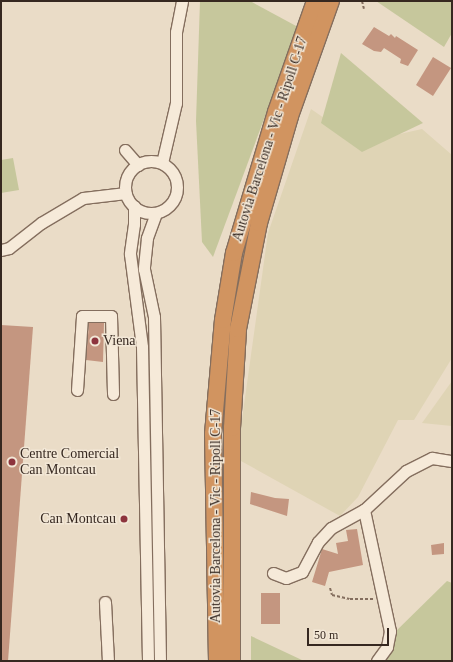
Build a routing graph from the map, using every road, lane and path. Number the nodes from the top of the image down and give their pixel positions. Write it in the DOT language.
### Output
graph roads {
  1 [pos="182,1"];
  2 [pos="315,1"];
  3 [pos="330,1"];
  4 [pos="362,1"];
  5 [pos="364,9"];
  6 [pos="125,150"];
  7 [pos="162,163"];
  8 [pos="138,165"];
  9 [pos="126,193"];
  10 [pos="134,206"];
  11 [pos="156,213"];
  12 [pos="1,250"];
  13 [pos="77,390"];
  14 [pos="113,394"];
  15 [pos="452,461"];
  16 [pos="364,510"];
  17 [pos="273,573"];
  18 [pos="330,588"];
  19 [pos="383,596"];
  20 [pos="105,602"];
  21 [pos="108,661"];
  22 [pos="148,661"];
  23 [pos="160,661"];
  24 [pos="217,661"];
  25 [pos="232,661"];
  26 [pos="377,661"];
  1 -- 7 [label="street"];
  2 -- 24 [label="highway, Autovia Barcelona - Vic - Ripoll C-17"];
  3 -- 25 [label="highway, Autovia Barcelona - Vic - Ripoll C-17"];
  4 -- 5 [label="path"];
  6 -- 8 [label="street"];
  7 -- 8 [label="street"];
  7 -- 11 [label="street"];
  8 -- 9 [label="street"];
  9 -- 10 [label="street"];
  9 -- 12 [label="street"];
  10 -- 11 [label="street"];
  10 -- 22 [label="street"];
  11 -- 23 [label="street"];
  13 -- 14 [label="street"];
  15 -- 16 [label="street"];
  16 -- 17 [label="street"];
  16 -- 19 [label="street"];
  18 -- 19 [label="path"];
  19 -- 26 [label="street"];
  20 -- 21 [label="street"];
}
